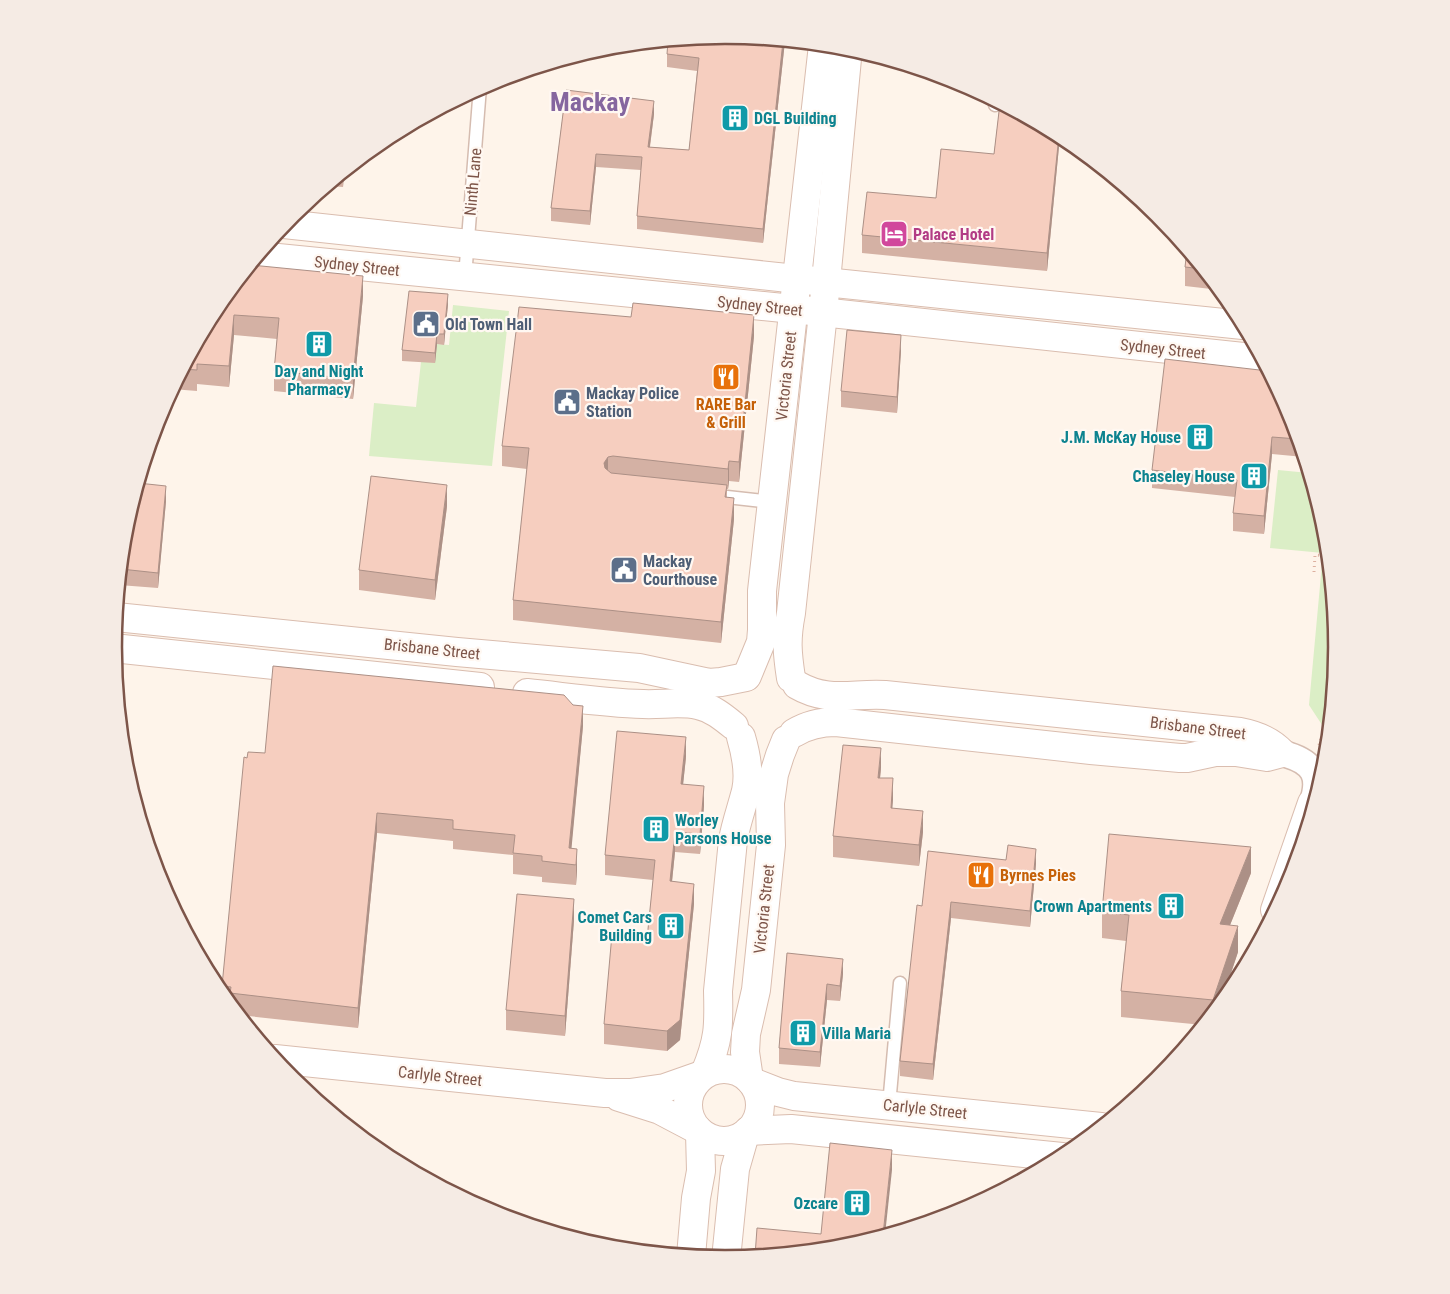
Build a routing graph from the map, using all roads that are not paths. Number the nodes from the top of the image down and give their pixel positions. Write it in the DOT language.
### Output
graph roads {
  1 [pos="822,52"];
  2 [pos="847,56"];
  3 [pos="479,97"];
  4 [pos="293,225"];
  5 [pos="468,244"];
  6 [pos="265,257"];
  7 [pos="465,277"];
  8 [pos="797,279"];
  9 [pos="825,282"];
  10 [pos="793,309"];
  11 [pos="823,313"];
  12 [pos="1234,323"];
  13 [pos="1254,358"];
  14 [pos="698,494"];
  15 [pos="772,502"];
  16 [pos="123,618"];
  17 [pos="122,649"];
  18 [pos="747,676"];
  19 [pos="794,681"];
  20 [pos="1196,727"];
  21 [pos="737,731"];
  22 [pos="790,737"];
  23 [pos="1285,754"];
  24 [pos="1195,756"];
  25 [pos="1315,774"];
  26 [pos="900,983"];
  27 [pos="285,1060"];
  28 [pos="704,1074"];
  29 [pos="751,1081"];
  30 [pos="605,1093"];
  31 [pos="889,1105"];
  32 [pos="1092,1126"];
  33 [pos="699,1131"];
  34 [pos="747,1133"];
  35 [pos="1049,1156"];
  36 [pos="692,1249"];
  37 [pos="727,1250"];
  1 -- 8 [label="street, Victoria Street"];
  2 -- 9 [label="street, Victoria Street"];
  3 -- 5 [label="lane, Ninth Lane"];
  4 -- 5 [label="street, Sydney Street"];
  5 -- 7 [label="lane, Ninth Lane"];
  5 -- 8 [label="street, Sydney Street"];
  6 -- 7 [label="street, Sydney Street"];
  7 -- 10 [label="street, Sydney Street"];
  8 -- 9 [label="street, Sydney Street"];
  8 -- 10 [label="street, Victoria Street"];
  9 -- 11 [label="street, Victoria Street"];
  9 -- 12 [label="street, Sydney Street"];
  10 -- 11 [label="street, Sydney Street"];
  10 -- 15 [label="street, Victoria Street"];
  11 -- 13 [label="street, Sydney Street"];
  11 -- 19 [label="street, Victoria Street"];
  14 -- 15 [label="lane"];
  15 -- 18 [label="street, Victoria Street"];
  16 -- 18 [label="street, Brisbane Street"];
  17 -- 21 [label="street, Brisbane Street"];
  18 -- 19 [label="street"];
  18 -- 21 [label="street"];
  19 -- 20 [label="street, Brisbane Street"];
  19 -- 22 [label="street"];
  20 -- 23 [label="street, Brisbane Street"];
  20 -- 24 [label="street"];
  21 -- 22 [label="street"];
  21 -- 28 [label="street"];
  22 -- 24 [label="street, Brisbane Street"];
  22 -- 29 [label="street, Victoria Street"];
  23 -- 24 [label="street, Brisbane Street"];
  23 -- 25 [label="street"];
  26 -- 31 [label="lane"];
  27 -- 30 [label="street, Carlyle Street"];
  28 -- 29 [label="street"];
  28 -- 30 [label="street, Carlyle Street"];
  28 -- 33 [label="street"];
  29 -- 31 [label="street, Carlyle Street"];
  29 -- 34 [label="street"];
  30 -- 33 [label="street, Carlyle Street"];
  31 -- 32 [label="street, Carlyle Street"];
  33 -- 34 [label="street"];
  33 -- 36 [label="street"];
  34 -- 35 [label="street"];
  34 -- 37 [label="street"];
}
